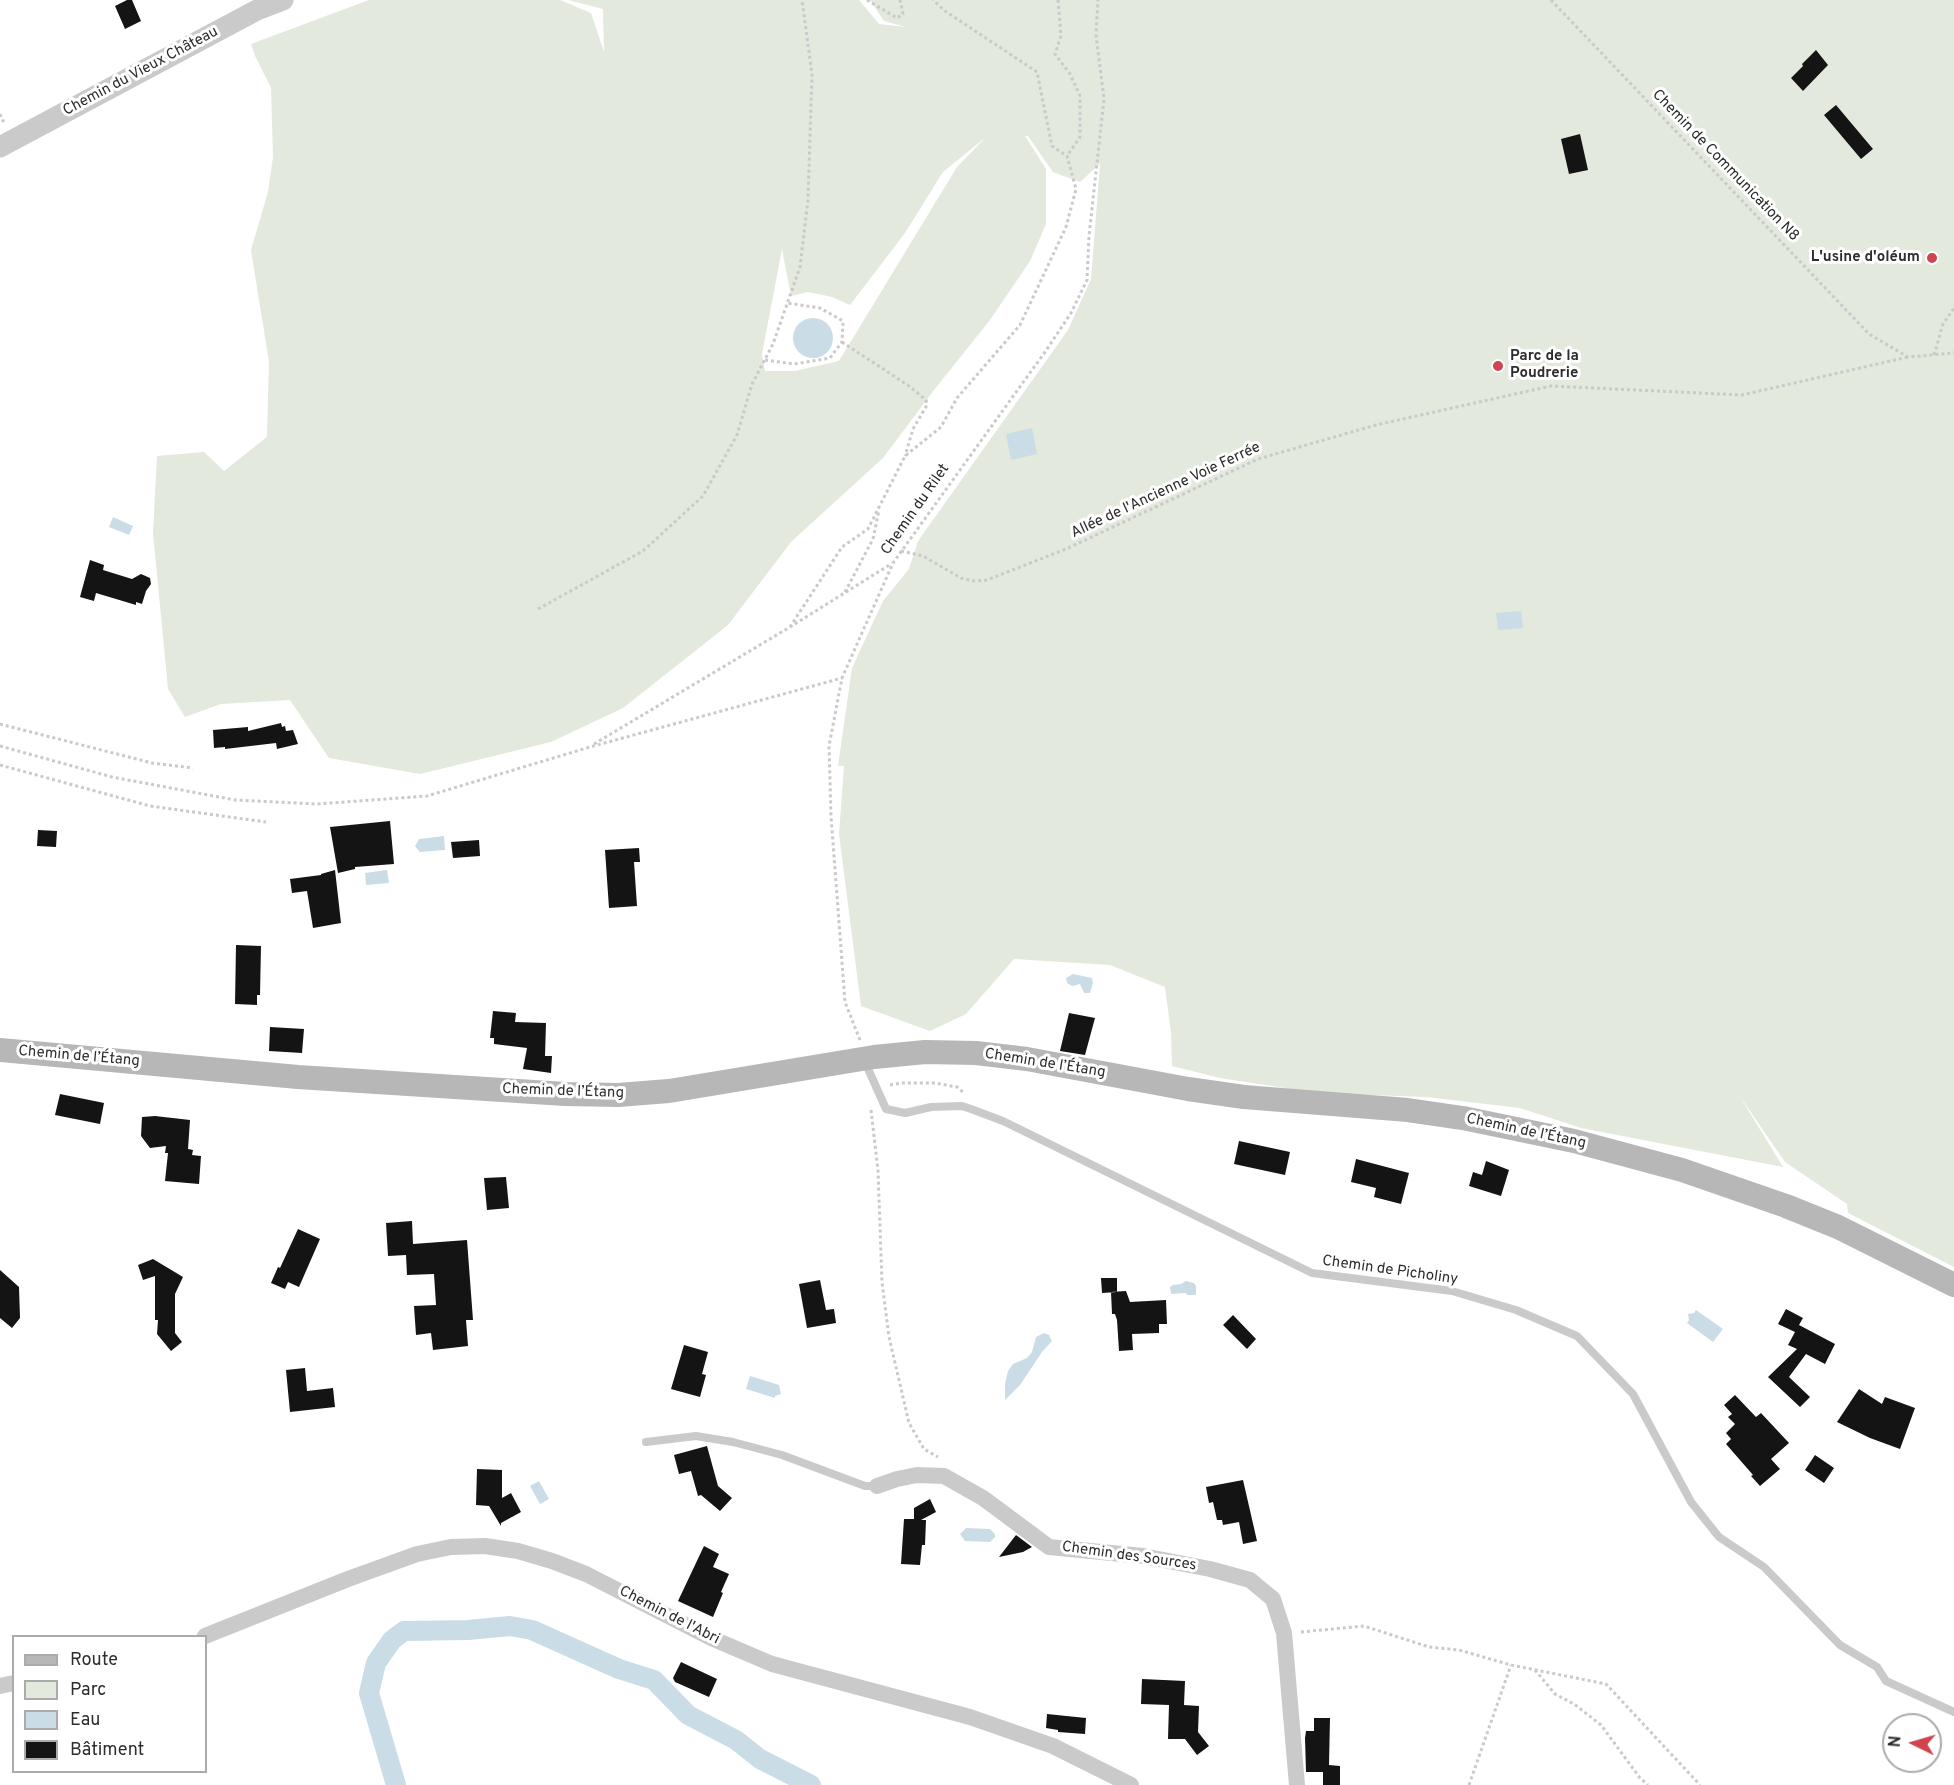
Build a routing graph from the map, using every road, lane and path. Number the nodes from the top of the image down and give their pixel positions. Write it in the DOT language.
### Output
graph roads {
  1 [pos="283,0"];
  2 [pos="802,0"];
  3 [pos="867,0"];
  4 [pos="900,0"];
  5 [pos="933,0"];
  6 [pos="1058,0"];
  7 [pos="1098,0"];
  8 [pos="1551,0"];
  9 [pos="0,147"];
  10 [pos="1066,156"];
  11 [pos="788,303"];
  12 [pos="1954,308"];
  13 [pos="842,342"];
  14 [pos="1954,353"];
  15 [pos="1933,356"];
  16 [pos="1908,357"];
  17 [pos="765,359"];
  18 [pos="905,456"];
  19 [pos="881,504"];
  20 [pos="901,550"];
  21 [pos="893,563"];
  22 [pos="844,593"];
  23 [pos="538,609"];
  24 [pos="790,627"];
  25 [pos="842,678"];
  26 [pos="0,724"];
  27 [pos="0,746"];
  28 [pos="590,747"];
  29 [pos="0,765"];
  30 [pos="193,768"];
  31 [pos="266,822"];
  32 [pos="0,1050"];
  33 [pos="860,1059"];
  34 [pos="876,1087"];
  35 [pos="870,1104"];
  36 [pos="971,1109"];
  37 [pos="1954,1285"];
  38 [pos="646,1442"];
  39 [pos="941,1459"];
  40 [pos="877,1486"];
  41 [pos="1284,1633"];
  42 [pos="207,1635"];
  43 [pos="1511,1665"];
  44 [pos="1535,1670"];
  45 [pos="1954,1712"];
  46 [pos="1131,1785"];
  47 [pos="1297,1785"];
  48 [pos="1469,1785"];
  49 [pos="1648,1785"];
  50 [pos="1701,1785"];
  1 -- 9 [label="street, Chemin du Vieux Château"];
  2 -- 11 [label="path"];
  3 -- 4 [label="path"];
  5 -- 10 [label="path"];
  6 -- 10 [label="path"];
  7 -- 20 [label="path, Chemin du Rilet"];
  8 -- 16 [label="path, Chemin de Communication N8"];
  10 -- 18 [label="path"];
  11 -- 13 [label="path"];
  11 -- 17 [label="path"];
  12 -- 15 [label="path"];
  13 -- 17 [label="path"];
  13 -- 18 [label="path"];
  14 -- 15 [label="path"];
  15 -- 16 [label="path"];
  16 -- 20 [label="path, Allée de l'Ancienne Voie Ferrée"];
  17 -- 23 [label="path"];
  18 -- 19 [label="path"];
  19 -- 22 [label="path"];
  19 -- 24 [label="path"];
  20 -- 21 [label="path, Chemin du Rilet"];
  21 -- 22 [label="path"];
  21 -- 25 [label="path, Chemin du Rilet"];
  22 -- 24 [label="path"];
  24 -- 28 [label="path"];
  25 -- 28 [label="path"];
  25 -- 33 [label="path, Chemin du Rilet"];
  26 -- 30 [label="path"];
  27 -- 28 [label="path"];
  29 -- 31 [label="path"];
  32 -- 33 [label="main road, Chemin de l’Étang"];
  33 -- 34 [label="lane, Chemin de Picholiny"];
  33 -- 37 [label="main road, Chemin de l’Étang"];
  34 -- 36 [label="path"];
  34 -- 36 [label="lane, Chemin de Picholiny"];
  35 -- 39 [label="path"];
  36 -- 45 [label="lane, Chemin de Picholiny"];
  38 -- 40 [label="lane, Chemin des Sources"];
  40 -- 41 [label="street, Chemin des Sources"];
  41 -- 43 [label="path"];
  41 -- 47 [label="street, Chemin des Sources"];
  42 -- 46 [label="street, Chemin de l'Abri"];
  43 -- 44 [label="path"];
  43 -- 48 [label="path"];
  44 -- 49 [label="path"];
  44 -- 50 [label="path"];
}
